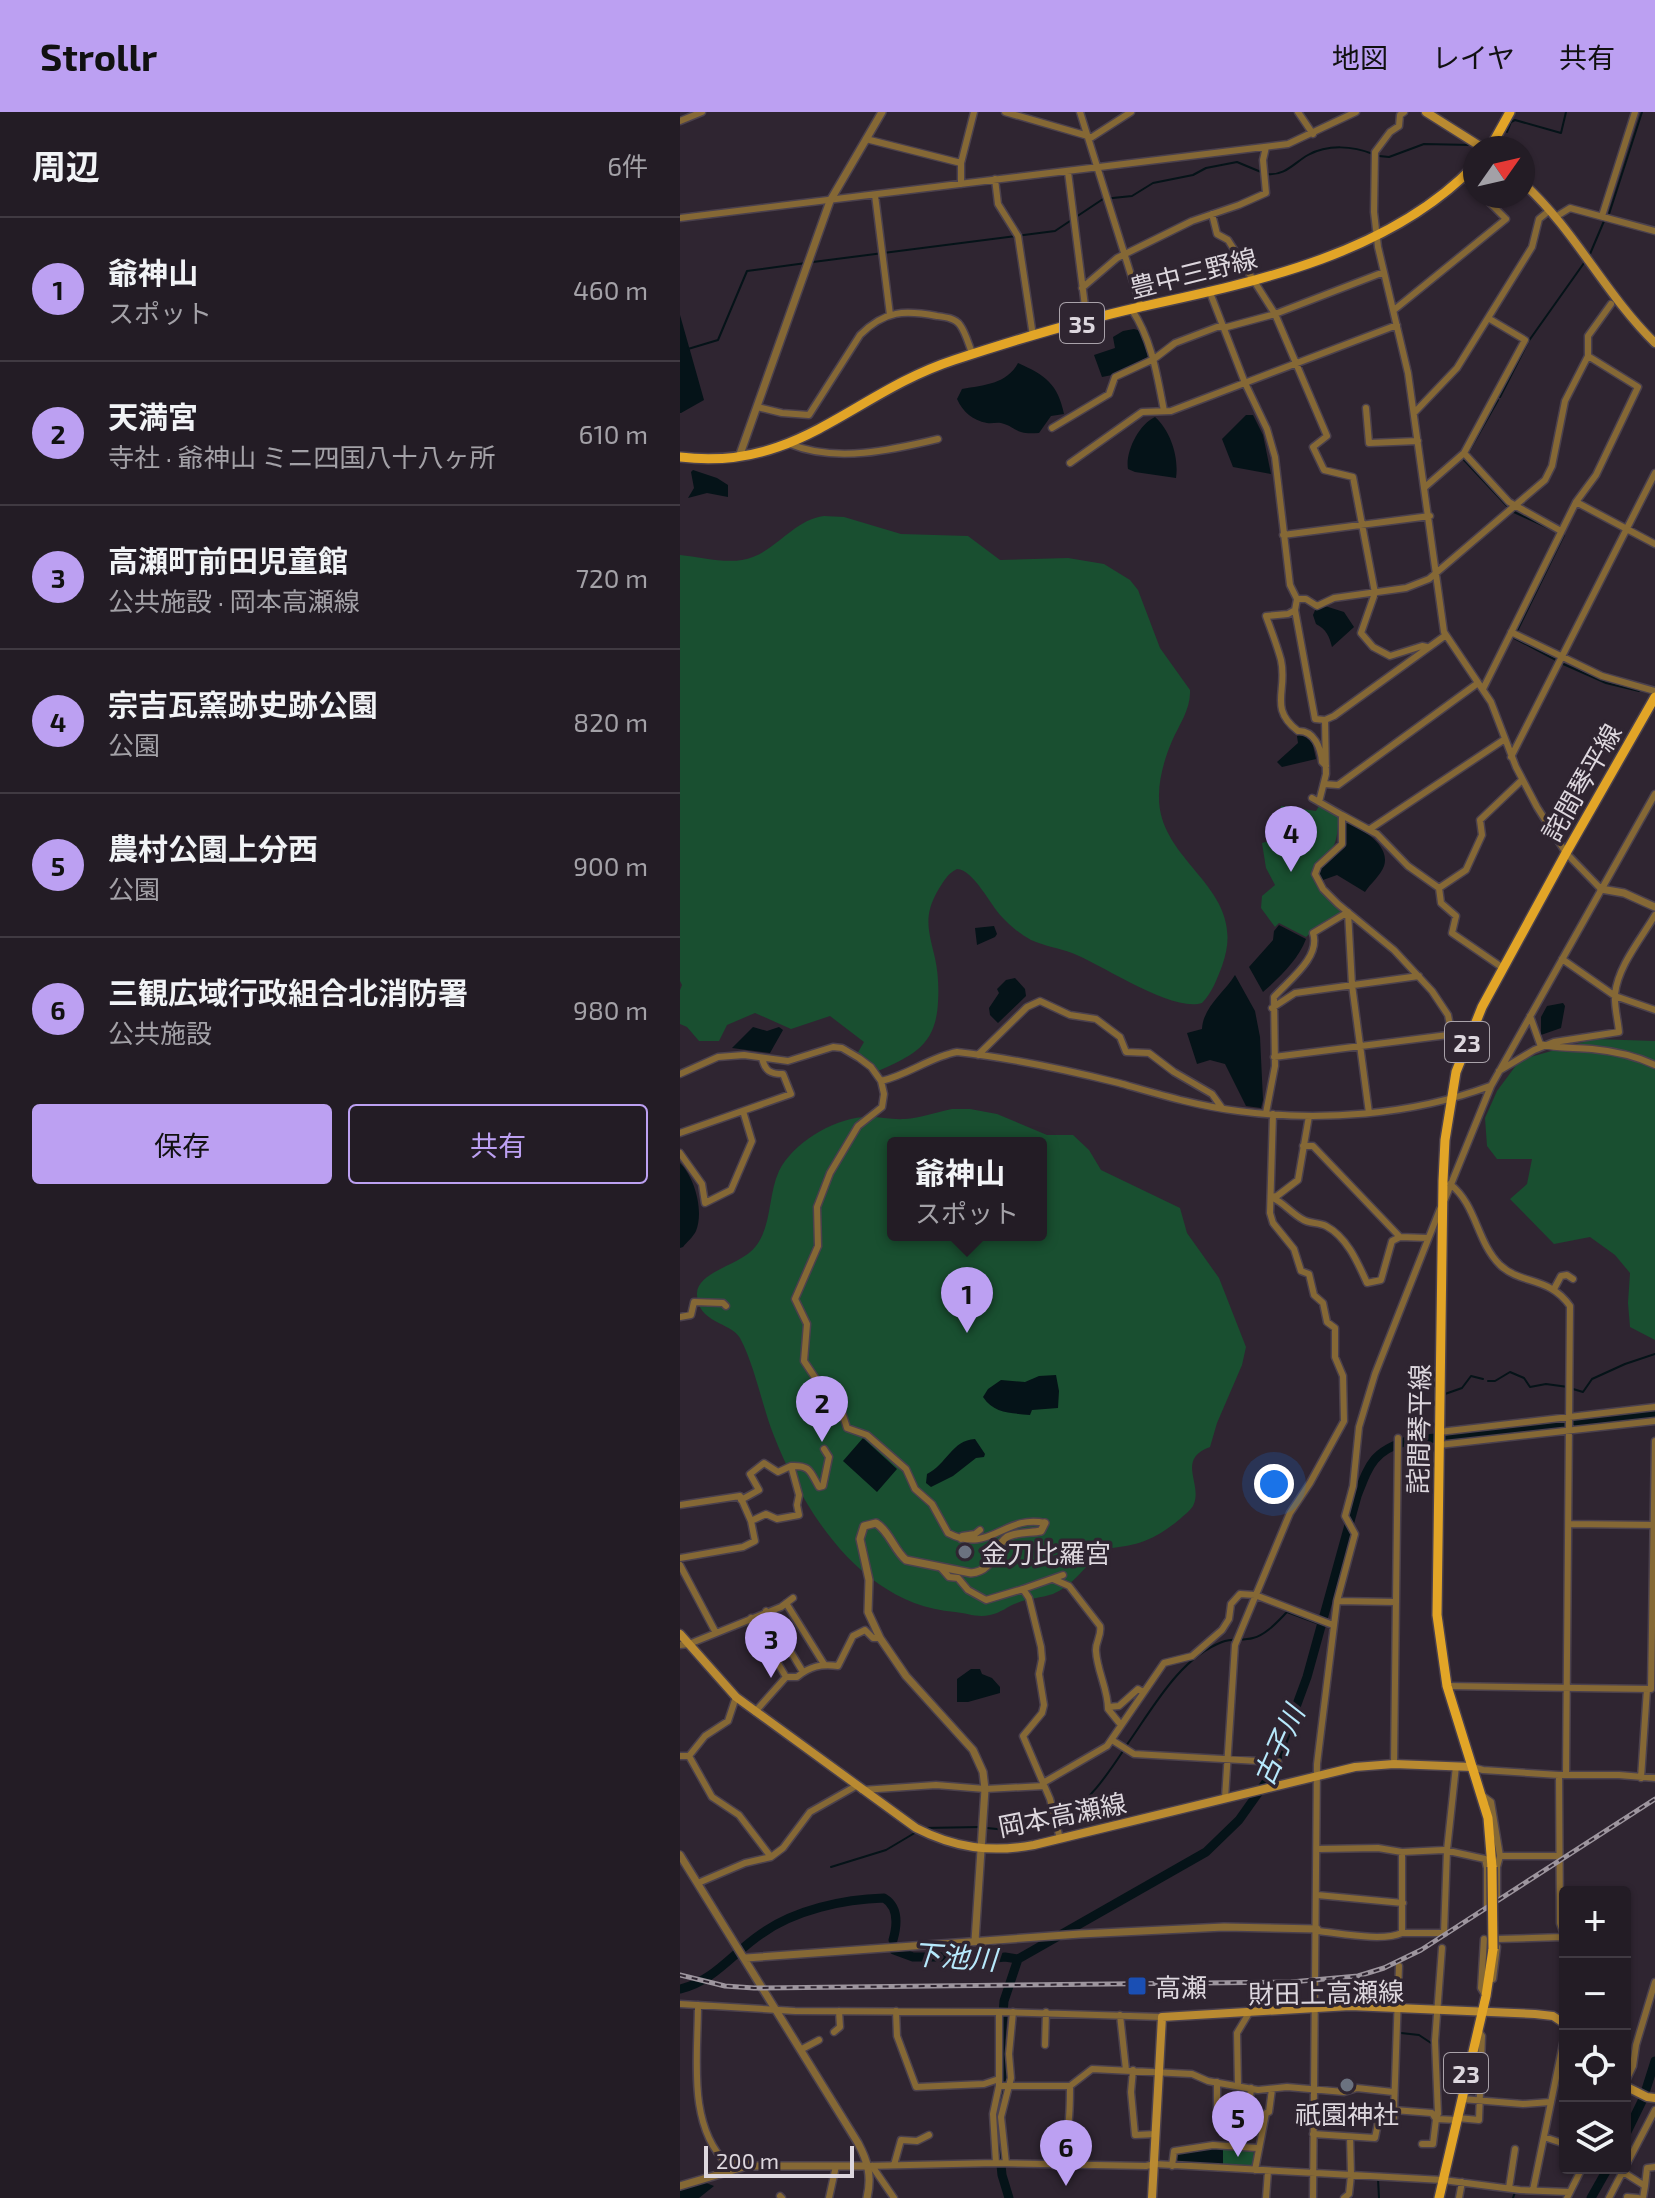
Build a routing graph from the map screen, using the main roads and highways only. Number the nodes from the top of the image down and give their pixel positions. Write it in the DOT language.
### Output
graph roads {
  1 [pos="1426,112"];
  2 [pos="1510,112"];
  3 [pos="1464,136"];
  4 [pos="1497,136"];
  5 [pos="1463,174"];
  6 [pos="1535,195"];
  7 [pos="1655,343"];
  8 [pos="680,457"];
  9 [pos="1655,694"];
  10 [pos="680,1634"];
  11 [pos="684,1644"];
  12 [pos="1472,1767"];
  13 [pos="1481,2013"];
  14 [pos="1559,2020"];
  15 [pos="1631,2087"];
  16 [pos="1654,2098"];
  17 [pos="1152,2198"];
  18 [pos="1439,2198"];
  1 -- 3 [label="main road"];
  2 -- 4 [label="main road"];
  5 -- 8 [label="main road, 豊中三野線 / 35"];
  6 -- 7 [label="main road"];
  9 -- 12 [label="main road, 詫間琴平線 / 23"];
  10 -- 11 [label="main road, 岡本高瀬線"];
  11 -- 12 [label="main road, 岡本高瀬線"];
  12 -- 13 [label="main road, 詫間琴平線 / 23, bridge"];
  13 -- 14 [label="main road, 財田上高瀬線"];
  13 -- 17 [label="main road, 財田上高瀬線"];
  13 -- 18 [label="main road, 詫間琴平線 / 23"];
  15 -- 16 [label="main road"];
}
